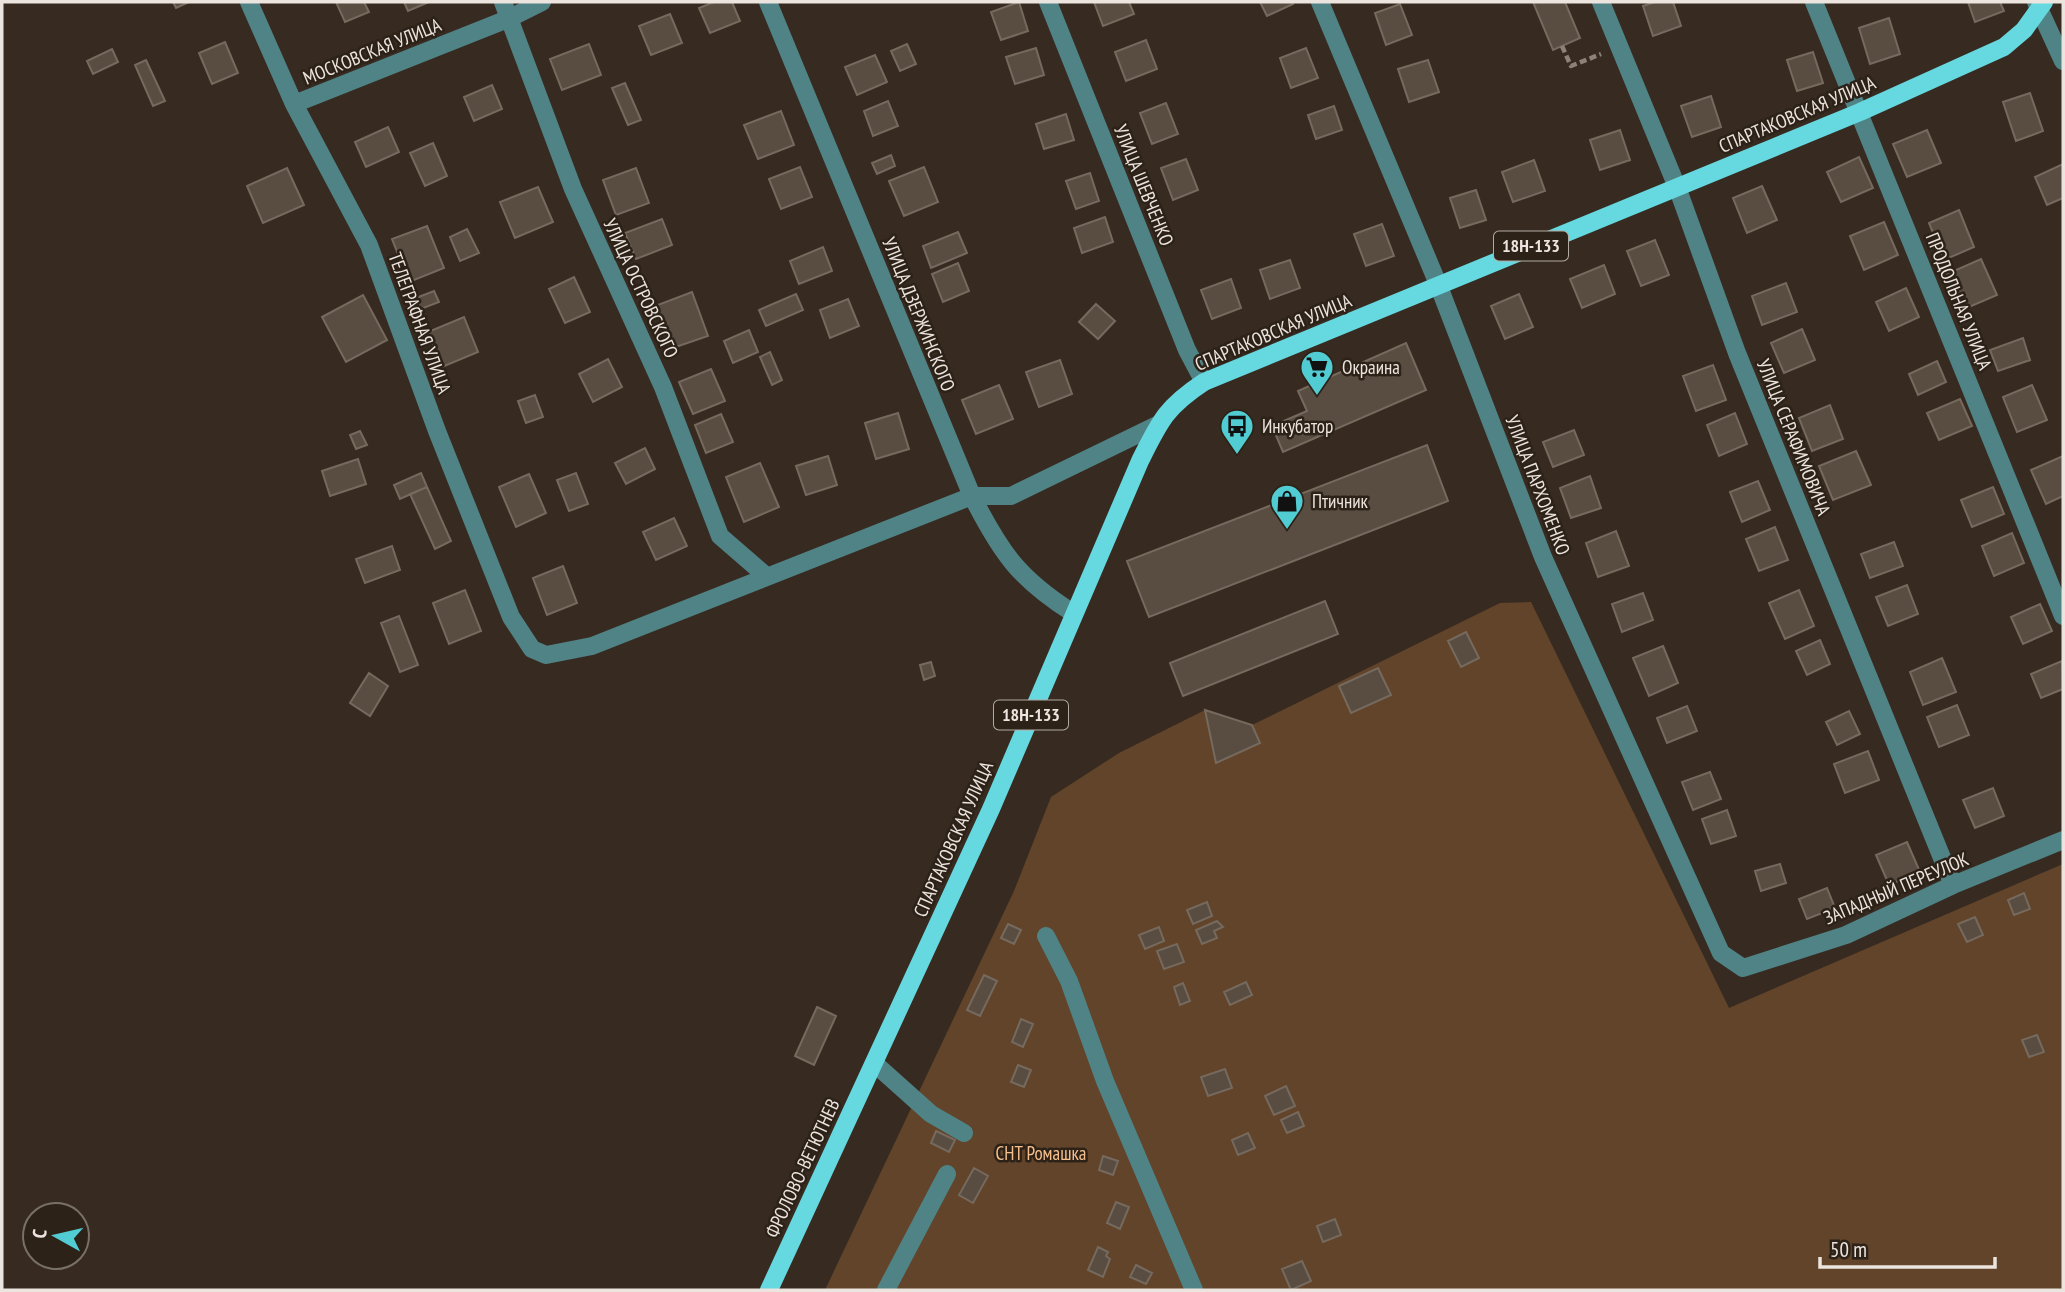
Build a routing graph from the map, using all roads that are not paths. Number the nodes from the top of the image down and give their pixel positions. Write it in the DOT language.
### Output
graph roads {
  1 [pos="249,2"];
  2 [pos="542,2"];
  3 [pos="768,2"];
  4 [pos="1048,2"];
  5 [pos="1320,2"];
  6 [pos="1601,2"];
  7 [pos="1814,2"];
  8 [pos="2039,5"];
  9 [pos="507,10"];
  10 [pos="2063,61"];
  11 [pos="294,104"];
  12 [pos="1860,112"];
  13 [pos="1677,187"];
  14 [pos="1438,284"];
  15 [pos="1204,382"];
  16 [pos="1159,424"];
  17 [pos="972,496"];
  18 [pos="765,575"];
  19 [pos="1073,613"];
  20 [pos="2063,616"];
  21 [pos="2063,840"];
  22 [pos="1953,885"];
  23 [pos="1046,936"];
  24 [pos="1743,968"];
  25 [pos="874,1063"];
  26 [pos="964,1133"];
  27 [pos="947,1174"];
  28 [pos="769,1290"];
  29 [pos="886,1290"];
  30 [pos="1194,1290"];
  1 -- 11 [label="street, ТЕЛЕГРАФНАЯ УЛИЦА"];
  2 -- 9 [label="street, МОСКОВСКАЯ УЛИЦА"];
  3 -- 17 [label="street, УЛИЦА ДЗЕРЖИНСКОГО"];
  4 -- 15 [label="street, УЛИЦА ШЕВЧЕНКО"];
  5 -- 14 [label="street, УЛИЦА ПАРХОМЕНКО"];
  6 -- 13 [label="street, УЛИЦА СЕРАФИМОВИЧА"];
  7 -- 12 [label="street, ПРОДОЛЬНАЯ УЛИЦА"];
  8 -- 10 [label="street"];
  8 -- 12 [label="main road, СПАРТАКОВСКАЯ УЛИЦА / 18Н-133"];
  9 -- 11 [label="street, МОСКОВСКАЯ УЛИЦА"];
  9 -- 18 [label="street, УЛИЦА ОСТРОВСКОГО"];
  11 -- 18 [label="street, ТЕЛЕГРАФНАЯ УЛИЦА"];
  12 -- 13 [label="main road, СПАРТАКОВСКАЯ УЛИЦА / 18Н-133"];
  12 -- 20 [label="street, ПРОДОЛЬНАЯ УЛИЦА"];
  13 -- 14 [label="main road, СПАРТАКОВСКАЯ УЛИЦА / 18Н-133"];
  13 -- 22 [label="street, УЛИЦА СЕРАФИМОВИЧА"];
  14 -- 15 [label="main road, СПАРТАКОВСКАЯ УЛИЦА / 18Н-133"];
  14 -- 24 [label="street, УЛИЦА ПАРХОМЕНКО"];
  15 -- 16 [label="main road, СПАРТАКОВСКАЯ УЛИЦА / 18Н-133"];
  16 -- 17 [label="street"];
  16 -- 19 [label="main road, СПАРТАКОВСКАЯ УЛИЦА / 18Н-133"];
  17 -- 18 [label="street"];
  17 -- 19 [label="street, УЛИЦА ДЗЕРЖИНСКОГО"];
  19 -- 25 [label="main road, СПАРТАКОВСКАЯ УЛИЦА / 18Н-133"];
  21 -- 22 [label="street, ЗАПАДНЫЙ ПЕРЕУЛОК"];
  22 -- 24 [label="street, ЗАПАДНЫЙ ПЕРЕУЛОК"];
  23 -- 30 [label="street"];
  25 -- 26 [label="street"];
  25 -- 28 [label="main road, ФРОЛОВО-ВЕТЮТНЕВ / 18Н-133"];
  27 -- 29 [label="street"];
}
